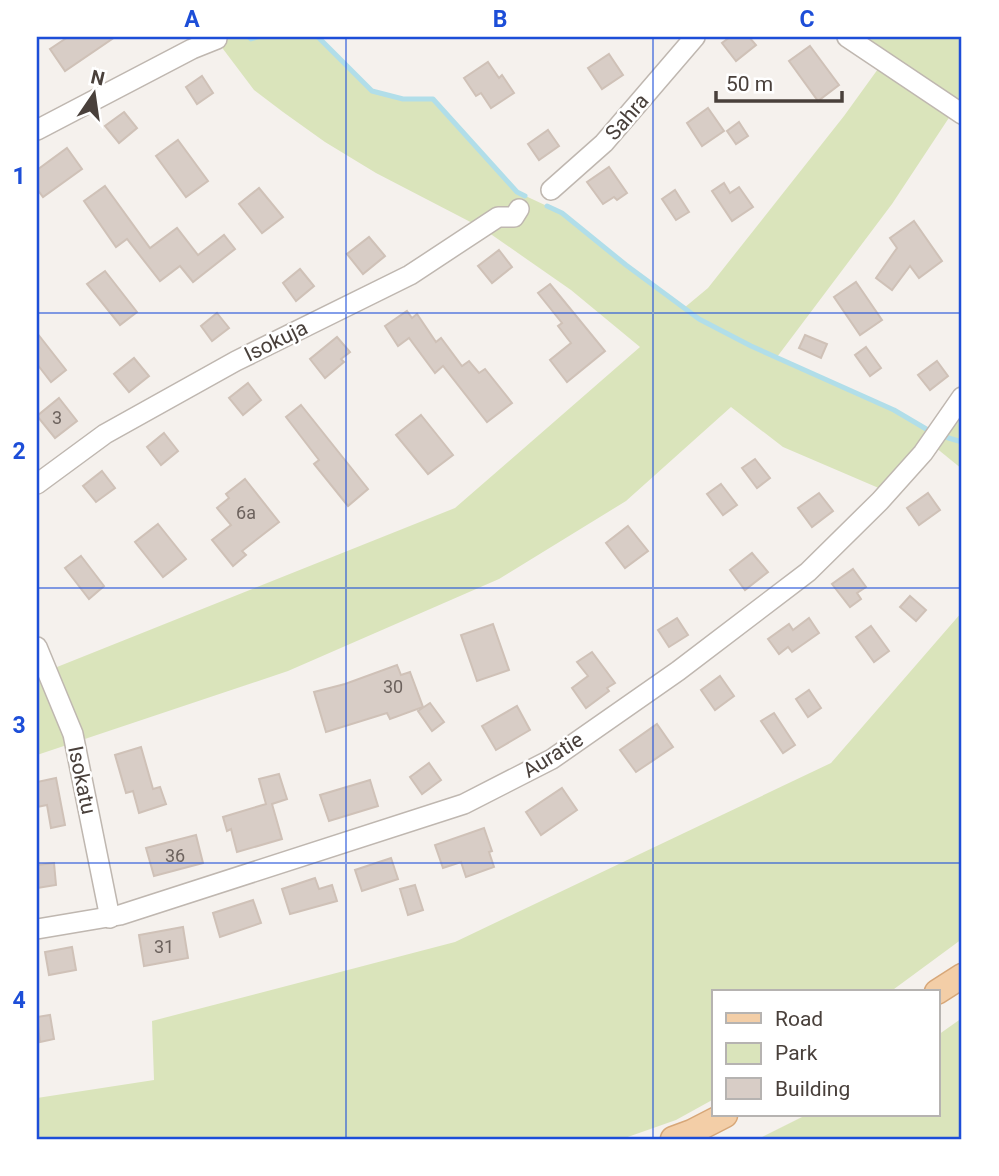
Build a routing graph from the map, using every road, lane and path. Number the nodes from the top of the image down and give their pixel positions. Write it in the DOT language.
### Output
graph roads {
  1 [pos="695,37"];
  2 [pos="848,37"];
  3 [pos="217,39"];
  4 [pos="962,114"];
  5 [pos="37,130"];
  6 [pos="551,190"];
  7 [pos="519,209"];
  8 [pos="962,397"];
  9 [pos="37,484"];
  10 [pos="37,647"];
  11 [pos="110,918"];
  12 [pos="37,929"];
  13 [pos="962,976"];
  14 [pos="940,990"];
  15 [pos="723,1116"];
  16 [pos="673,1139"];
  1 -- 6 [label="street, Sahra"];
  2 -- 4 [label="street"];
  3 -- 5 [label="street"];
  7 -- 9 [label="street, Isokuja"];
  8 -- 11 [label="street, Auratie"];
  10 -- 11 [label="street, Isokatu"];
  11 -- 12 [label="street, Auratie"];
  13 -- 14 [label="main road"];
  15 -- 16 [label="main road"];
}
